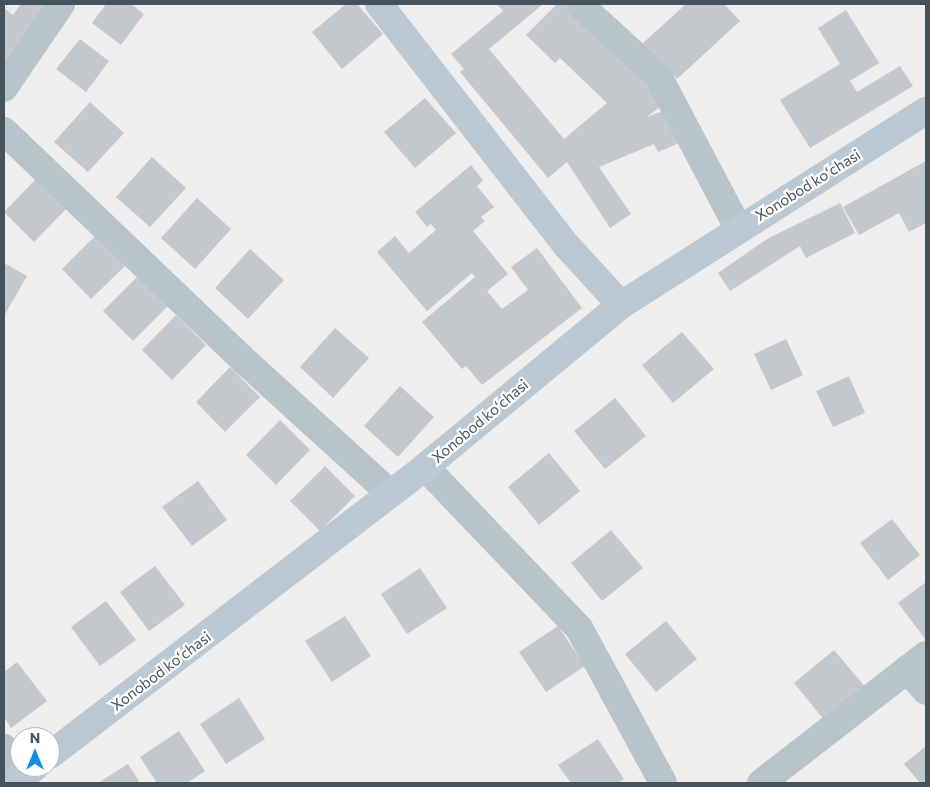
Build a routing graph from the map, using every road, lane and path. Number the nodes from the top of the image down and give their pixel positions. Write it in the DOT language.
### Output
graph roads {
  1 [pos="62,4"];
  2 [pos="378,4"];
  3 [pos="581,6"];
  4 [pos="4,88"];
  5 [pos="926,111"];
  6 [pos="4,131"];
  7 [pos="738,228"];
  8 [pos="621,305"];
  9 [pos="425,467"];
  10 [pos="390,493"];
  11 [pos="917,662"];
  12 [pos="926,691"];
  13 [pos="60,747"];
  14 [pos="663,783"];
  15 [pos="761,783"];
  1 -- 4 [label="street"];
  2 -- 8 [label="main road"];
  3 -- 7 [label="street"];
  5 -- 7 [label="main road, Xonobod koʻchasi"];
  6 -- 10 [label="street"];
  7 -- 8 [label="main road, Xonobod koʻchasi"];
  8 -- 9 [label="main road, Xonobod koʻchasi"];
  9 -- 10 [label="main road, Xonobod koʻchasi"];
  9 -- 14 [label="street"];
  10 -- 13 [label="main road, Xonobod koʻchasi"];
  11 -- 12 [label="street"];
  11 -- 15 [label="street"];
}
